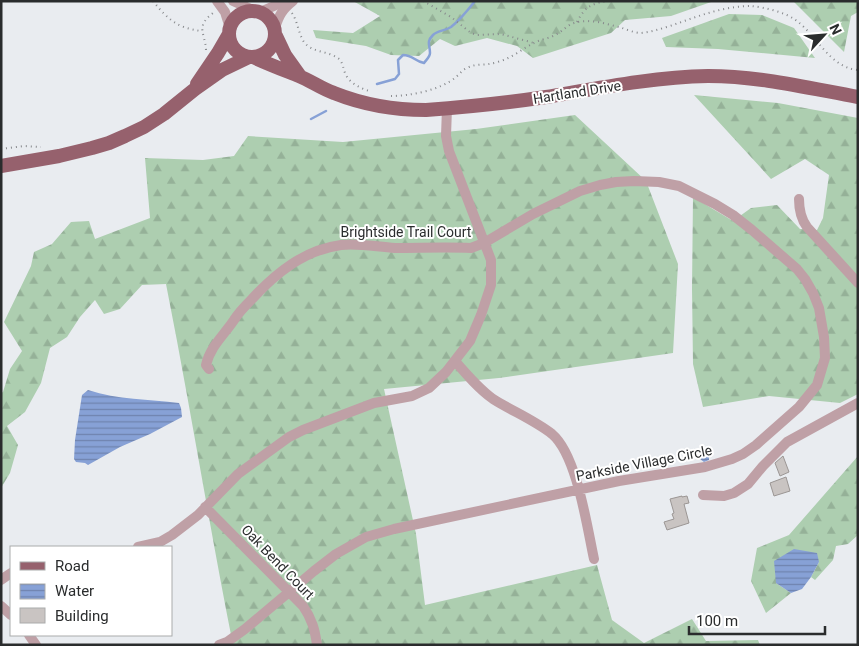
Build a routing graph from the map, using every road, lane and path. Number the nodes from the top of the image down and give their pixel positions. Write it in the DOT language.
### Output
graph roads {
  1 [pos="153,1"];
  2 [pos="233,1"];
  3 [pos="423,1"];
  4 [pos="608,1"];
  5 [pos="288,3"];
  6 [pos="218,5"];
  7 [pos="256,11"];
  8 [pos="577,22"];
  9 [pos="201,31"];
  10 [pos="230,31"];
  11 [pos="275,32"];
  12 [pos="534,43"];
  13 [pos="206,51"];
  14 [pos="251,57"];
  15 [pos="858,70"];
  16 [pos="300,76"];
  17 [pos="194,89"];
  18 [pos="372,92"];
  19 [pos="384,96"];
  20 [pos="858,98"];
  21 [pos="446,108"];
  22 [pos="41,147"];
  23 [pos="1,149"];
  24 [pos="1,166"];
  25 [pos="799,199"];
  26 [pos="484,243"];
  27 [pos="858,283"];
  28 [pos="455,361"];
  29 [pos="209,369"];
  30 [pos="858,403"];
  31 [pos="579,490"];
  32 [pos="702,495"];
  33 [pos="205,507"];
  34 [pos="142,546"];
  35 [pos="594,559"];
  36 [pos="289,592"];
  37 [pos="219,645"];
  38 [pos="317,645"];
  1 -- 9 [label="path"];
  2 -- 7 [label="street, Hartland Drive"];
  3 -- 12 [label="path"];
  4 -- 8 [label="path"];
  5 -- 7 [label="street"];
  5 -- 11 [label="street"];
  5 -- 18 [label="path"];
  6 -- 9 [label="path"];
  6 -- 10 [label="street, Hartland Drive"];
  7 -- 10 [label="main road"];
  7 -- 11 [label="main road, Hartland Drive"];
  8 -- 12 [label="path"];
  8 -- 15 [label="path"];
  9 -- 13 [label="path"];
  10 -- 14 [label="main road, Hartland Drive"];
  10 -- 17 [label="main road"];
  11 -- 14 [label="main road"];
  11 -- 16 [label="main road, Hartland Drive"];
  12 -- 19 [label="path"];
  14 -- 16 [label="main road, Hartland Drive"];
  14 -- 17 [label="main road"];
  16 -- 21 [label="main road, Hartland Drive"];
  17 -- 24 [label="main road"];
  20 -- 21 [label="main road, Hartland Drive"];
  21 -- 26 [label="street"];
  22 -- 23 [label="path"];
  25 -- 27 [label="street"];
  26 -- 28 [label="street"];
  26 -- 29 [label="street, Brightside Trail Court"];
  26 -- 31 [label="street, Parkside Village Circle"];
  28 -- 31 [label="street"];
  28 -- 33 [label="street"];
  30 -- 32 [label="street"];
  31 -- 35 [label="street"];
  31 -- 36 [label="street, Parkside Village Circle"];
  33 -- 34 [label="street"];
  33 -- 36 [label="street, Oak Bend Court"];
  36 -- 37 [label="street, Parkside Village Circle"];
  36 -- 38 [label="street, Oak Bend Court"];
}
